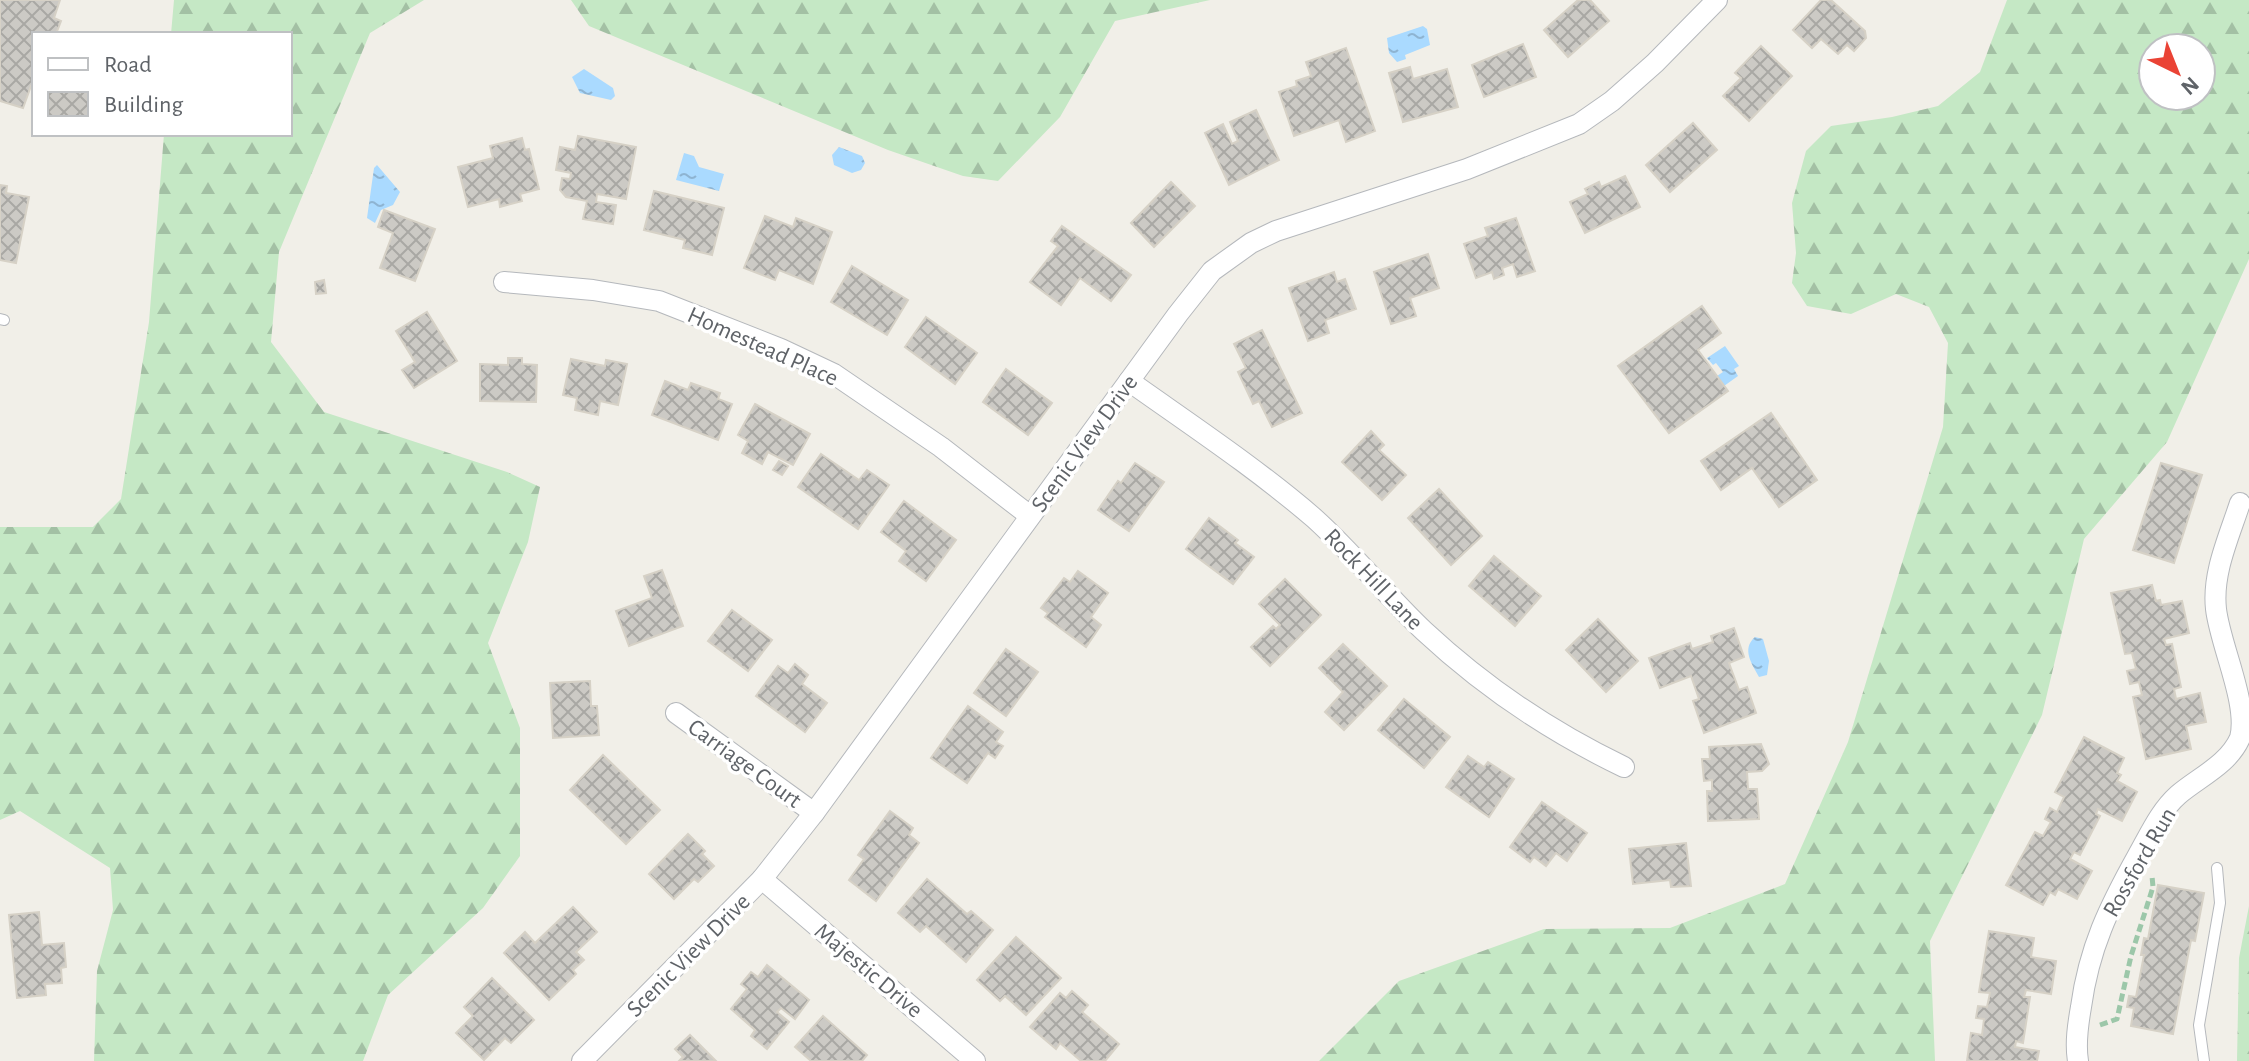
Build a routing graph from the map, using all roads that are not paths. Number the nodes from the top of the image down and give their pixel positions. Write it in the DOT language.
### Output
graph roads {
  1 [pos="1717,0"];
  2 [pos="504,282"];
  3 [pos="1129,381"];
  4 [pos="2240,503"];
  5 [pos="1030,516"];
  6 [pos="2246,708"];
  7 [pos="676,713"];
  8 [pos="1624,767"];
  9 [pos="814,813"];
  10 [pos="2217,868"];
  11 [pos="762,879"];
  12 [pos="582,1061"];
  13 [pos="975,1061"];
  14 [pos="2078,1061"];
  15 [pos="2204,1061"];
  1 -- 3 [label="street, Scenic View Drive"];
  2 -- 5 [label="street, Homestead Place"];
  3 -- 5 [label="street, Scenic View Drive"];
  3 -- 8 [label="street, Rock Hill Lane"];
  4 -- 6 [label="street, Rossford Run"];
  5 -- 9 [label="street, Scenic View Drive"];
  6 -- 14 [label="street, Rossford Run"];
  7 -- 9 [label="street, Carriage Court"];
  9 -- 11 [label="street, Scenic View Drive"];
  10 -- 15 [label="lane"];
  11 -- 12 [label="street, Scenic View Drive"];
  11 -- 13 [label="street, Majestic Drive"];
}
